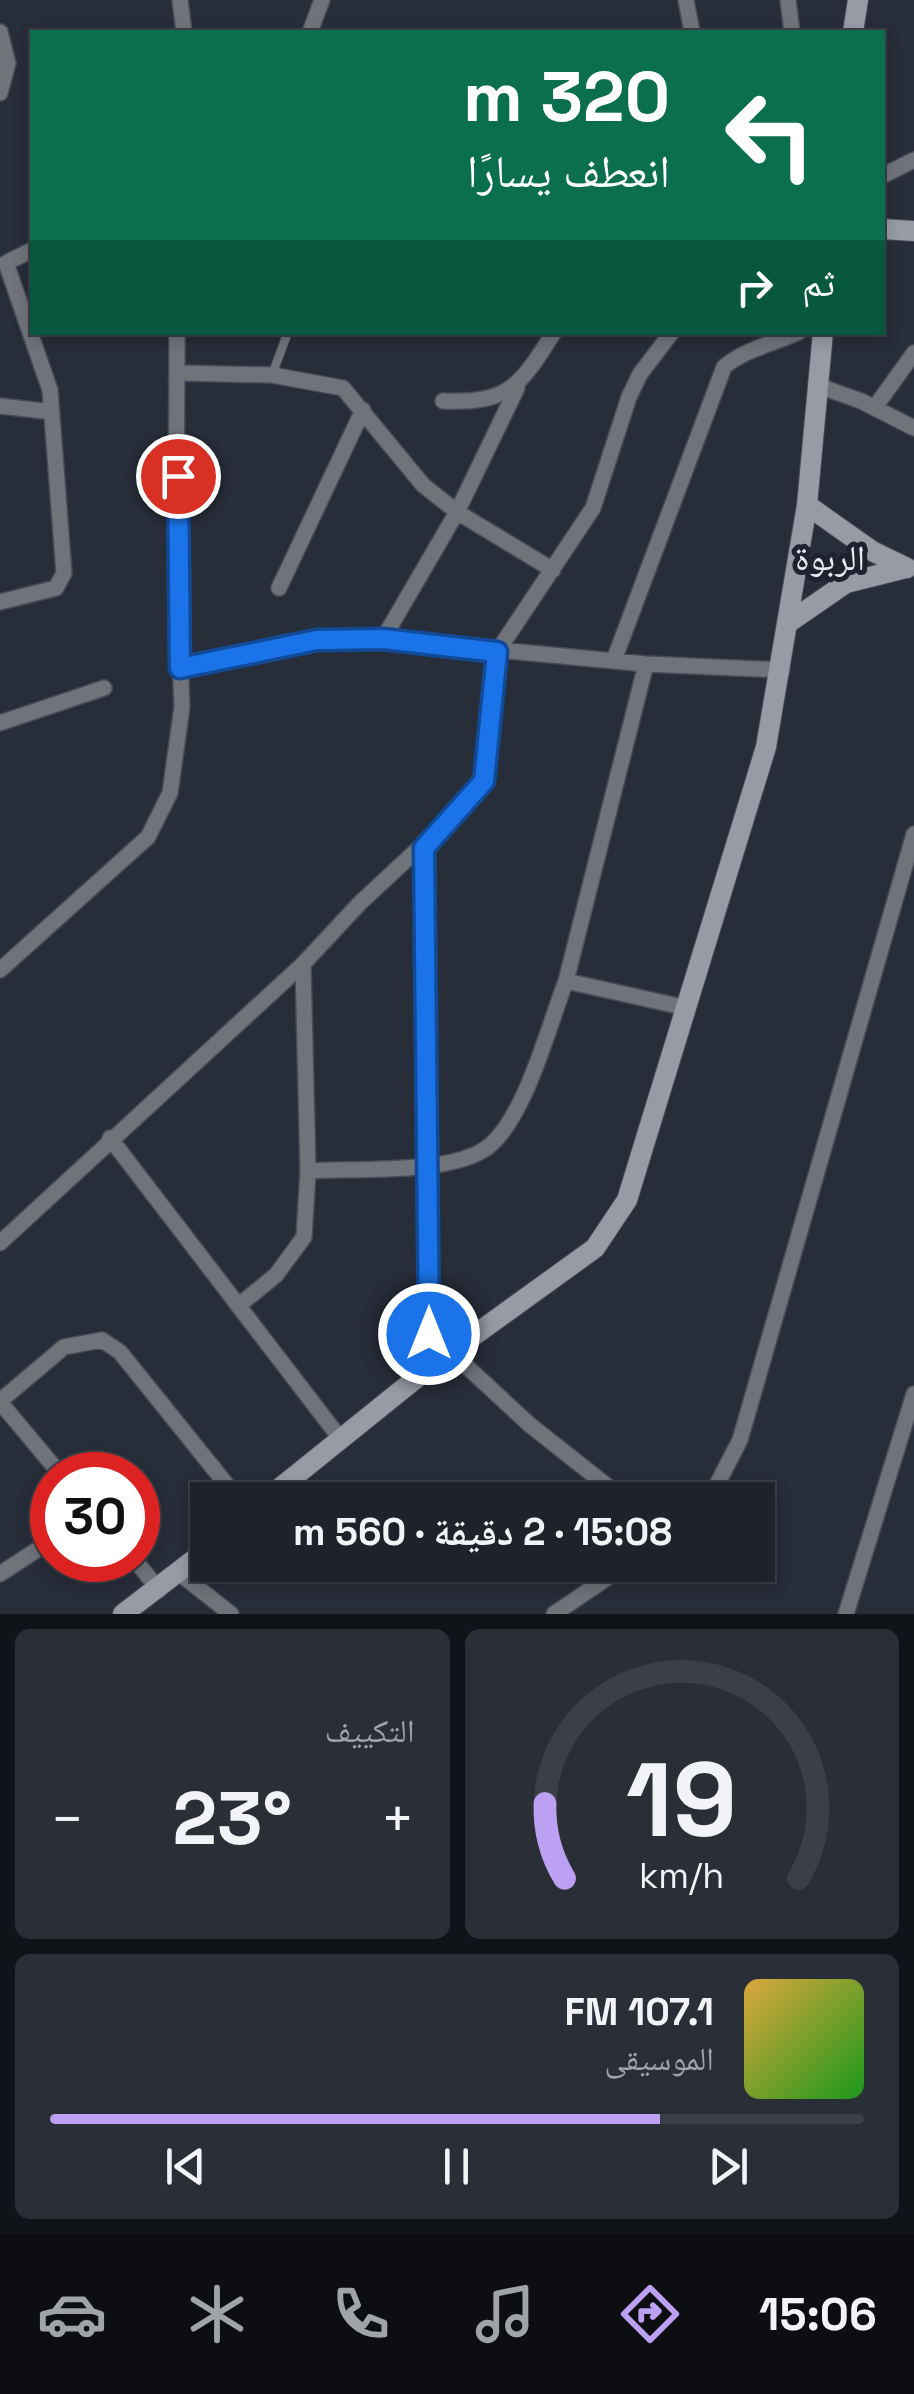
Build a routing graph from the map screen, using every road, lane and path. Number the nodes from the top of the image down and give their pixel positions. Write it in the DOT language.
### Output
graph roads {
  1 [pos="181,0"];
  2 [pos="322,0"];
  3 [pos="686,0"];
  4 [pos="788,0"];
  5 [pos="858,0"];
  6 [pos="184,30"];
  7 [pos="311,30"];
  8 [pos="692,30"];
  9 [pos="792,30"];
  10 [pos="854,30"];
  11 [pos="0,32"];
  12 [pos="0,92"];
  13 [pos="914,160"];
  14 [pos="885,174"];
  15 [pos="885,228"];
  16 [pos="914,232"];
  17 [pos="30,251"];
  18 [pos="3,264"];
  19 [pos="178,335"];
  20 [pos="287,335"];
  21 [pos="552,335"];
  22 [pos="670,335"];
  23 [pos="792,335"];
  24 [pos="822,335"];
  25 [pos="914,353"];
  26 [pos="180,373"];
  27 [pos="272,376"];
  28 [pos="816,385"];
  29 [pos="517,388"];
  30 [pos="443,401"];
  31 [pos="0,406"];
  32 [pos="875,407"];
  33 [pos="363,410"];
  34 [pos="52,412"];
  35 [pos="914,428"];
  36 [pos="807,505"];
  37 [pos="456,512"];
  38 [pos="553,570"];
  39 [pos="910,570"];
  40 [pos="279,588"];
  41 [pos="0,602"];
  42 [pos="788,623"];
  43 [pos="383,639"];
  44 [pos="497,652"];
  45 [pos="614,660"];
  46 [pos="646,664"];
  47 [pos="180,668"];
  48 [pos="782,670"];
  49 [pos="104,688"];
  50 [pos="0,723"];
  51 [pos="914,834"];
  52 [pos="424,848"];
  53 [pos="303,964"];
  54 [pos="0,970"];
  55 [pos="566,981"];
  56 [pos="687,1008"];
  57 [pos="110,1138"];
  58 [pos="429,1164"];
  59 [pos="308,1171"];
  60 [pos="0,1243"];
  61 [pos="238,1306"];
  62 [pos="452,1352"];
  63 [pos="428,1368"];
  64 [pos="914,1394"];
  65 [pos="0,1401"];
  66 [pos="339,1438"];
  67 [pos="42,1452"];
  68 [pos="225,1482"];
  69 [pos="286,1482"];
  70 [pos="602,1482"];
  71 [pos="718,1482"];
  72 [pos="30,1554"];
  73 [pos="190,1563"];
  74 [pos="179,1572"];
  75 [pos="0,1574"];
  76 [pos="153,1582"];
  77 [pos="601,1582"];
  78 [pos="159,1590"];
  79 [pos="123,1614"];
  80 [pos="231,1614"];
  81 [pos="554,1614"];
  82 [pos="846,1614"];
  1 -- 6 [label="street"];
  2 -- 7 [label="street"];
  3 -- 8 [label="street"];
  4 -- 9 [label="street"];
  5 -- 10 [label="street"];
  11 -- 12 [label="street"];
  13 -- 14 [label="street"];
  15 -- 16 [label="street"];
  17 -- 18 [label="street"];
  18 -- 34 [label="street"];
  19 -- 26 [label="street"];
  20 -- 27 [label="lane"];
  21 -- 29 [label="street"];
  22 -- 38 [label="street"];
  23 -- 45 [label="street"];
  24 -- 28 [label="street"];
  25 -- 32 [label="street"];
  26 -- 27 [label="street"];
  26 -- 47 [label="street"];
  27 -- 33 [label="street"];
  28 -- 32 [label="street"];
  28 -- 36 [label="street"];
  29 -- 30 [label="street"];
  29 -- 37 [label="street"];
  31 -- 34 [label="street"];
  32 -- 35 [label="street"];
  33 -- 37 [label="street"];
  33 -- 40 [label="street"];
  34 -- 41 [label="street"];
  36 -- 39 [label="street"];
  36 -- 42 [label="street"];
  37 -- 38 [label="street"];
  37 -- 43 [label="street"];
  38 -- 44 [label="street"];
  39 -- 42 [label="street"];
  42 -- 48 [label="street"];
  43 -- 44 [label="street"];
  43 -- 47 [label="street"];
  44 -- 45 [label="street"];
  44 -- 52 [label="street"];
  45 -- 46 [label="street"];
  46 -- 48 [label="street"];
  46 -- 55 [label="street"];
  47 -- 54 [label="street"];
  48 -- 56 [label="street"];
  49 -- 50 [label="street"];
  51 -- 71 [label="street"];
  52 -- 53 [label="street"];
  52 -- 58 [label="street"];
  53 -- 57 [label="street"];
  53 -- 59 [label="street"];
  55 -- 56 [label="street"];
  55 -- 58 [label="street"];
  56 -- 62 [label="street"];
  57 -- 60 [label="street"];
  57 -- 61 [label="street"];
  58 -- 59 [label="street"];
  58 -- 63 [label="street"];
  59 -- 61 [label="street"];
  61 -- 66 [label="street"];
  62 -- 63 [label="street"];
  62 -- 70 [label="street"];
  63 -- 66 [label="street"];
  64 -- 82 [label="street"];
  65 -- 67 [label="street"];
  65 -- 68 [label="street"];
  66 -- 69 [label="street"];
  72 -- 75 [label="street"];
  73 -- 74 [label="street"];
  74 -- 78 [label="street"];
  74 -- 80 [label="street"];
  76 -- 78 [label="street"];
  77 -- 81 [label="street"];
  78 -- 79 [label="street"];
}
